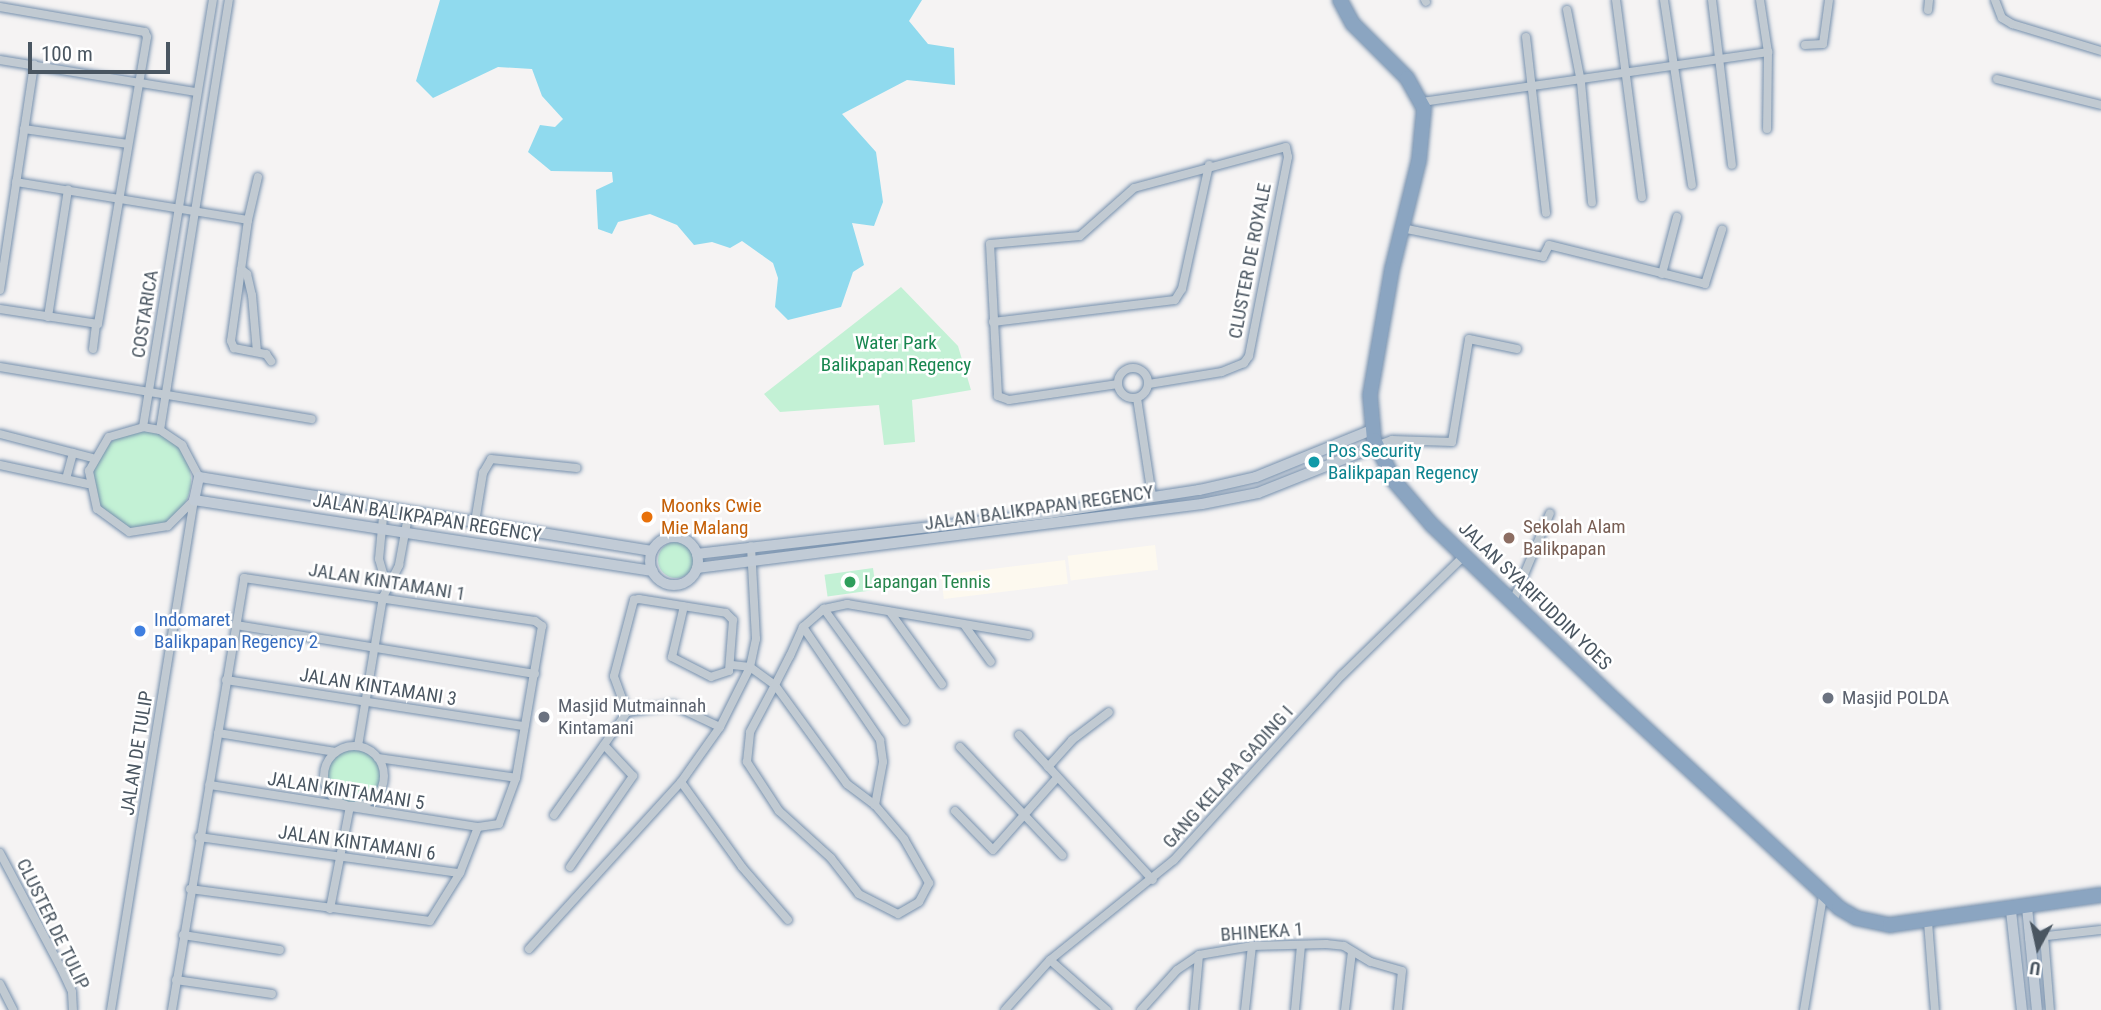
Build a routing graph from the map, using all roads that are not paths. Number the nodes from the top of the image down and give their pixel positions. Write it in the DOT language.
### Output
graph roads {
  1 [pos="1340,0"];
  2 [pos="1616,0"];
  3 [pos="1664,0"];
  4 [pos="1712,0"];
  5 [pos="1760,0"];
  6 [pos="1829,0"];
  7 [pos="1929,0"];
  8 [pos="1995,0"];
  9 [pos="213,3"];
  10 [pos="228,5"];
  11 [pos="0,7"];
  12 [pos="1567,10"];
  13 [pos="1928,10"];
  14 [pos="1526,37"];
  15 [pos="1805,44"];
  16 [pos="2101,51"];
  17 [pos="1768,52"];
  18 [pos="1720,59"];
  19 [pos="0,60"];
  20 [pos="34,65"];
  21 [pos="1675,66"];
  22 [pos="1628,74"];
  23 [pos="1997,79"];
  24 [pos="138,82"];
  25 [pos="1581,82"];
  26 [pos="1534,89"];
  27 [pos="196,92"];
  28 [pos="1422,102"];
  29 [pos="2101,105"];
  30 [pos="24,129"];
  31 [pos="1767,129"];
  32 [pos="128,144"];
  33 [pos="1209,165"];
  34 [pos="1732,166"];
  35 [pos="258,177"];
  36 [pos="16,182"];
  37 [pos="1692,185"];
  38 [pos="68,190"];
  39 [pos="120,197"];
  40 [pos="1642,197"];
  41 [pos="1592,202"];
  42 [pos="178,207"];
  43 [pos="192,209"];
  44 [pos="1546,213"];
  45 [pos="1676,217"];
  46 [pos="248,220"];
  47 [pos="1402,228"];
  48 [pos="1722,230"];
  49 [pos="241,269"];
  50 [pos="1662,274"];
  51 [pos="0,290"];
  52 [pos="0,309"];
  53 [pos="48,317"];
  54 [pos="993,323"];
  55 [pos="96,325"];
  56 [pos="93,349"];
  57 [pos="1517,349"];
  58 [pos="257,352"];
  59 [pos="271,361"];
  60 [pos="0,367"];
  61 [pos="1118,384"];
  62 [pos="1149,384"];
  63 [pos="150,390"];
  64 [pos="164,392"];
  65 [pos="1137,398"];
  66 [pos="312,419"];
  67 [pos="143,427"];
  68 [pos="1372,429"];
  69 [pos="160,430"];
  70 [pos="0,434"];
  71 [pos="1376,446"];
  72 [pos="73,453"];
  73 [pos="92,458"];
  74 [pos="0,465"];
  75 [pos="578,468"];
  76 [pos="199,477"];
  77 [pos="66,479"];
  78 [pos="88,484"];
  79 [pos="1194,491"];
  80 [pos="1152,496"];
  81 [pos="194,500"];
  82 [pos="1130,500"];
  83 [pos="1197,505"];
  84 [pos="384,507"];
  85 [pos="409,511"];
  86 [pos="1130,513"];
  87 [pos="1550,513"];
  88 [pos="1050,518"];
  89 [pos="475,522"];
  90 [pos="382,527"];
  91 [pos="405,531"];
  92 [pos="751,546"];
  93 [pos="652,551"];
  94 [pos="697,554"];
  95 [pos="1466,554"];
  96 [pos="754,564"];
  97 [pos="697,568"];
  98 [pos="653,571"];
  99 [pos="386,584"];
  100 [pos="383,597"];
  101 [pos="1513,601"];
  102 [pos="684,606"];
  103 [pos="824,609"];
  104 [pos="890,612"];
  105 [pos="236,625"];
  106 [pos="965,626"];
  107 [pos="803,627"];
  108 [pos="1028,635"];
  109 [pos="373,649"];
  110 [pos="991,662"];
  111 [pos="732,665"];
  112 [pos="750,667"];
  113 [pos="535,674"];
  114 [pos="226,680"];
  115 [pos="942,684"];
  116 [pos="775,685"];
  117 [pos="365,699"];
  118 [pos="627,712"];
  119 [pos="1109,712"];
  120 [pos="905,721"];
  121 [pos="524,726"];
  122 [pos="720,727"];
  123 [pos="218,733"];
  124 [pos="1019,735"];
  125 [pos="604,745"];
  126 [pos="358,746"];
  127 [pos="960,747"];
  128 [pos="335,752"];
  129 [pos="378,758"];
  130 [pos="1048,767"];
  131 [pos="516,778"];
  132 [pos="1057,778"];
  133 [pos="681,782"];
  134 [pos="209,785"];
  135 [pos="874,805"];
  136 [pos="350,807"];
  137 [pos="955,811"];
  138 [pos="554,815"];
  139 [pos="1023,818"];
  140 [pos="478,827"];
  141 [pos="200,837"];
  142 [pos="0,853"];
  143 [pos="1062,855"];
  144 [pos="341,856"];
  145 [pos="570,867"];
  146 [pos="460,873"];
  147 [pos="1153,880"];
  148 [pos="190,889"];
  149 [pos="1823,895"];
  150 [pos="2101,895"];
  151 [pos="2027,907"];
  152 [pos="330,909"];
  153 [pos="2011,911"];
  154 [pos="788,920"];
  155 [pos="1928,922"];
  156 [pos="2101,930"];
  157 [pos="183,936"];
  158 [pos="2044,936"];
  159 [pos="2029,938"];
  160 [pos="1301,945"];
  161 [pos="1252,946"];
  162 [pos="529,949"];
  163 [pos="280,950"];
  164 [pos="1352,951"];
  165 [pos="1199,955"];
  166 [pos="1050,960"];
  167 [pos="176,980"];
  168 [pos="0,984"];
  169 [pos="272,994"];
  170 [pos="2036,1006"];
  171 [pos="2022,1007"];
  172 [pos="1193,1009"];
  173 [pos="13,1010"];
  174 [pos="73,1010"];
  175 [pos="111,1010"];
  176 [pos="172,1010"];
  177 [pos="1005,1010"];
  178 [pos="1107,1010"];
  179 [pos="1141,1010"];
  180 [pos="1245,1010"];
  181 [pos="1295,1010"];
  182 [pos="1345,1010"];
  183 [pos="1398,1010"];
  184 [pos="1804,1010"];
  185 [pos="1935,1010"];
  186 [pos="2050,1010"];
  1 -- 28 [label="highway"];
  2 -- 22 [label="street"];
  3 -- 21 [label="street"];
  4 -- 18 [label="street"];
  5 -- 17 [label="street"];
  6 -- 15 [label="street"];
  7 -- 13 [label="street"];
  8 -- 16 [label="street"];
  9 -- 10 [label="street"];
  9 -- 27 [label="street, COSTARICA"];
  10 -- 43 [label="street, COSTARICA"];
  11 -- 24 [label="street"];
  12 -- 25 [label="street"];
  14 -- 26 [label="street"];
  17 -- 18 [label="street"];
  17 -- 31 [label="street"];
  18 -- 21 [label="street"];
  18 -- 34 [label="street"];
  19 -- 20 [label="street"];
  20 -- 24 [label="street"];
  20 -- 30 [label="street"];
  21 -- 22 [label="street"];
  21 -- 37 [label="street"];
  22 -- 25 [label="street"];
  22 -- 40 [label="street"];
  23 -- 29 [label="street"];
  24 -- 27 [label="street"];
  24 -- 32 [label="street"];
  25 -- 26 [label="street"];
  25 -- 41 [label="street"];
  26 -- 28 [label="street"];
  26 -- 44 [label="street"];
  27 -- 42 [label="street, COSTARICA"];
  28 -- 47 [label="highway, JALAN SYARIFUDDIN YOES"];
  30 -- 32 [label="street"];
  30 -- 36 [label="street"];
  32 -- 39 [label="street"];
  33 -- 54 [label="street, CLUSTER DE ROYALE"];
  33 -- 54 [label="street"];
  33 -- 62 [label="street, CLUSTER DE ROYALE"];
  35 -- 46 [label="street"];
  36 -- 38 [label="street"];
  36 -- 51 [label="street"];
  38 -- 39 [label="street"];
  38 -- 53 [label="street"];
  39 -- 42 [label="street"];
  39 -- 55 [label="street"];
  42 -- 43 [label="street"];
  42 -- 63 [label="street, COSTARICA"];
  43 -- 46 [label="street"];
  43 -- 64 [label="street, COSTARICA"];
  45 -- 50 [label="street"];
  46 -- 49 [label="street"];
  47 -- 50 [label="street"];
  47 -- 68 [label="highway, JALAN SYARIFUDDIN YOES"];
  48 -- 50 [label="street"];
  49 -- 58 [label="street"];
  49 -- 58 [label="street"];
  52 -- 53 [label="street"];
  53 -- 55 [label="street"];
  54 -- 61 [label="street, CLUSTER DE ROYALE"];
  55 -- 56 [label="street"];
  57 -- 71 [label="street"];
  58 -- 59 [label="street"];
  60 -- 63 [label="street"];
  61 -- 62 [label="street"];
  61 -- 65 [label="street"];
  62 -- 65 [label="street"];
  63 -- 64 [label="street"];
  63 -- 67 [label="street, COSTARICA"];
  64 -- 66 [label="street"];
  64 -- 69 [label="street, COSTARICA"];
  65 -- 80 [label="street"];
  67 -- 69 [label="street"];
  67 -- 73 [label="street"];
  68 -- 71 [label="highway, JALAN SYARIFUDDIN YOES"];
  68 -- 79 [label="street, JALAN BALIKPAPAN REGENCY"];
  69 -- 76 [label="street"];
  70 -- 72 [label="street"];
  71 -- 83 [label="street, JALAN BALIKPAPAN REGENCY"];
  71 -- 95 [label="highway, JALAN SYARIFUDDIN YOES"];
  72 -- 73 [label="street"];
  72 -- 77 [label="street"];
  73 -- 78 [label="street"];
  74 -- 77 [label="street"];
  75 -- 89 [label="street"];
  76 -- 81 [label="street"];
  76 -- 84 [label="street, JALAN BALIKPAPAN REGENCY"];
  77 -- 78 [label="street"];
  78 -- 81 [label="street"];
  79 -- 80 [label="street, JALAN BALIKPAPAN REGENCY"];
  79 -- 83 [label="street"];
  80 -- 82 [label="street, JALAN BALIKPAPAN REGENCY"];
  81 -- 90 [label="street, JALAN BALIKPAPAN REGENCY"];
  81 -- 175 [label="street, JALAN DE TULIP"];
  82 -- 86 [label="street"];
  82 -- 88 [label="street, JALAN BALIKPAPAN REGENCY"];
  83 -- 86 [label="street, JALAN BALIKPAPAN REGENCY"];
  84 -- 85 [label="street, JALAN BALIKPAPAN REGENCY"];
  84 -- 90 [label="street"];
  85 -- 89 [label="street, JALAN BALIKPAPAN REGENCY"];
  85 -- 91 [label="street"];
  86 -- 88 [label="street, JALAN BALIKPAPAN REGENCY"];
  87 -- 101 [label="street"];
  88 -- 92 [label="street, JALAN BALIKPAPAN REGENCY"];
  88 -- 96 [label="street, JALAN BALIKPAPAN REGENCY"];
  89 -- 93 [label="street, JALAN BALIKPAPAN REGENCY"];
  90 -- 91 [label="street, JALAN BALIKPAPAN REGENCY"];
  90 -- 99 [label="street"];
  91 -- 98 [label="street, JALAN BALIKPAPAN REGENCY"];
  91 -- 99 [label="street"];
  92 -- 94 [label="street, JALAN BALIKPAPAN REGENCY"];
  92 -- 96 [label="street"];
  93 -- 94 [label="street"];
  93 -- 98 [label="street"];
  94 -- 97 [label="street"];
  95 -- 101 [label="highway, JALAN SYARIFUDDIN YOES"];
  95 -- 147 [label="street, GANG KELAPA GADING I"];
  96 -- 97 [label="street, JALAN BALIKPAPAN REGENCY"];
  96 -- 112 [label="street"];
  97 -- 98 [label="street, JALAN BALIKPAPAN REGENCY"];
  99 -- 100 [label="street"];
  100 -- 105 [label="street, JALAN KINTAMANI 1"];
  100 -- 109 [label="street"];
  100 -- 113 [label="street, JALAN KINTAMANI 1"];
  101 -- 149 [label="highway, JALAN SYARIFUDDIN YOES"];
  102 -- 111 [label="street"];
  102 -- 111 [label="street"];
  102 -- 118 [label="street"];
  103 -- 104 [label="street"];
  103 -- 107 [label="street"];
  103 -- 120 [label="street"];
  104 -- 106 [label="street"];
  104 -- 115 [label="street"];
  105 -- 109 [label="street"];
  105 -- 114 [label="street"];
  106 -- 108 [label="street"];
  106 -- 110 [label="street"];
  107 -- 116 [label="street"];
  107 -- 135 [label="street"];
  109 -- 113 [label="street"];
  109 -- 117 [label="street"];
  111 -- 112 [label="street"];
  112 -- 116 [label="street"];
  112 -- 122 [label="street"];
  113 -- 121 [label="street"];
  114 -- 117 [label="street, JALAN KINTAMANI 3"];
  114 -- 123 [label="street"];
  116 -- 135 [label="street"];
  116 -- 135 [label="street"];
  117 -- 121 [label="street, JALAN KINTAMANI 3"];
  117 -- 126 [label="street"];
  118 -- 122 [label="street"];
  118 -- 125 [label="street"];
  119 -- 130 [label="street"];
  121 -- 131 [label="street"];
  122 -- 133 [label="street"];
  123 -- 128 [label="street"];
  123 -- 134 [label="street"];
  124 -- 130 [label="street"];
  125 -- 138 [label="street"];
  125 -- 145 [label="street"];
  126 -- 128 [label="street"];
  126 -- 129 [label="street"];
  127 -- 139 [label="street"];
  128 -- 136 [label="street"];
  129 -- 131 [label="street"];
  129 -- 136 [label="street"];
  130 -- 132 [label="street"];
  131 -- 140 [label="street"];
  132 -- 139 [label="street"];
  132 -- 147 [label="street"];
  133 -- 154 [label="street"];
  133 -- 162 [label="street"];
  134 -- 136 [label="street, JALAN KINTAMANI 5"];
  134 -- 141 [label="street"];
  136 -- 140 [label="street, JALAN KINTAMANI 5"];
  136 -- 144 [label="street"];
  137 -- 139 [label="street"];
  139 -- 143 [label="street"];
  140 -- 146 [label="street, JALAN KINTAMANI 6"];
  141 -- 144 [label="street, JALAN KINTAMANI 6"];
  141 -- 148 [label="street"];
  142 -- 174 [label="street, CLUSTER DE TULIP"];
  144 -- 146 [label="street, JALAN KINTAMANI 6"];
  144 -- 152 [label="street"];
  146 -- 152 [label="street"];
  147 -- 166 [label="street, GANG KELAPA GADING I"];
  148 -- 152 [label="street"];
  148 -- 157 [label="street"];
  149 -- 155 [label="highway, JALAN SYARIFUDDIN YOES"];
  149 -- 184 [label="street"];
  150 -- 151 [label="highway, JALAN SYARIFUDDIN YOES"];
  151 -- 153 [label="highway, JALAN SYARIFUDDIN YOES"];
  151 -- 159 [label="street"];
  153 -- 155 [label="highway, JALAN SYARIFUDDIN YOES"];
  153 -- 171 [label="street"];
  155 -- 185 [label="street"];
  156 -- 158 [label="street"];
  157 -- 163 [label="street"];
  157 -- 167 [label="street"];
  158 -- 159 [label="street"];
  158 -- 186 [label="street"];
  159 -- 170 [label="street"];
  160 -- 161 [label="street, BHINEKA 1"];
  160 -- 164 [label="street, BHINEKA 1"];
  160 -- 181 [label="street"];
  161 -- 165 [label="street, BHINEKA 1"];
  161 -- 180 [label="street"];
  164 -- 182 [label="street"];
  164 -- 183 [label="street, BHINEKA 1"];
  165 -- 172 [label="street"];
  165 -- 179 [label="street, BHINEKA 1"];
  166 -- 177 [label="street, GANG KELAPA GADING I"];
  166 -- 178 [label="street"];
  167 -- 169 [label="street"];
  167 -- 176 [label="street"];
  168 -- 173 [label="street"];
  170 -- 171 [label="street"];
}
